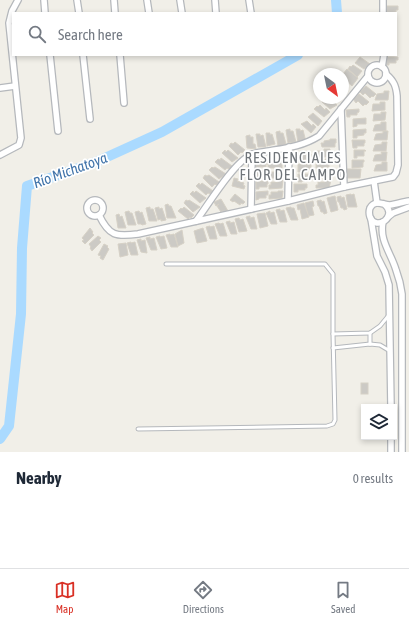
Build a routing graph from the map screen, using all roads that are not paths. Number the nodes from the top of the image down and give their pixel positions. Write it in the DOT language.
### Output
graph roads {
  1 [pos="18,0"];
  2 [pos="44,0"];
  3 [pos="78,0"];
  4 [pos="114,0"];
  5 [pos="147,0"];
  6 [pos="180,0"];
  7 [pos="215,0"];
  8 [pos="249,0"];
  9 [pos="383,0"];
  10 [pos="45,12"];
  11 [pos="79,12"];
  12 [pos="116,12"];
  13 [pos="149,12"];
  14 [pos="182,12"];
  15 [pos="216,12"];
  16 [pos="250,12"];
  17 [pos="383,12"];
  18 [pos="12,54"];
  19 [pos="12,56"];
  20 [pos="50,56"];
  21 [pos="83,56"];
  22 [pos="120,56"];
  23 [pos="384,56"];
  24 [pos="382,67"];
  25 [pos="386,74"];
  26 [pos="368,76"];
  27 [pos="15,86"];
  28 [pos="0,88"];
  29 [pos="124,103"];
  30 [pos="341,109"];
  31 [pos="90,119"];
  32 [pos="58,131"];
  33 [pos="288,148"];
  34 [pos="252,154"];
  35 [pos="0,155"];
  36 [pos="374,181"];
  37 [pos="344,186"];
  38 [pos="288,201"];
  39 [pos="409,201"];
  40 [pos="377,203"];
  41 [pos="384,204"];
  42 [pos="409,207"];
  43 [pos="251,209"];
  44 [pos="99,215"];
  45 [pos="371,219"];
  46 [pos="385,220"];
  47 [pos="196,221"];
  48 [pos="166,264"];
  49 [pos="390,314"];
  50 [pos="370,333"];
  51 [pos="333,334"];
  52 [pos="370,344"];
  53 [pos="333,348"];
  54 [pos="390,351"];
  55 [pos="391,404"];
  56 [pos="138,429"];
  57 [pos="391,440"];
  58 [pos="391,452"];
  59 [pos="402,452"];
  1 -- 18 [label="street"];
  2 -- 10 [label="street"];
  3 -- 11 [label="street"];
  4 -- 12 [label="street"];
  5 -- 13 [label="street"];
  6 -- 14 [label="street"];
  7 -- 15 [label="street"];
  8 -- 16 [label="street"];
  9 -- 17 [label="street"];
  19 -- 27 [label="street"];
  20 -- 32 [label="street"];
  21 -- 31 [label="street"];
  22 -- 29 [label="street"];
  23 -- 24 [label="street"];
  24 -- 25 [label="street"];
  24 -- 26 [label="street"];
  25 -- 26 [label="street"];
  25 -- 36 [label="street"];
  26 -- 30 [label="street"];
  27 -- 28 [label="street"];
  27 -- 35 [label="street"];
  30 -- 33 [label="street"];
  30 -- 37 [label="street"];
  33 -- 34 [label="street"];
  33 -- 38 [label="street"];
  34 -- 43 [label="street"];
  34 -- 47 [label="street"];
  36 -- 37 [label="street"];
  36 -- 40 [label="street"];
  37 -- 38 [label="street"];
  38 -- 43 [label="street"];
  39 -- 41 [label="street"];
  40 -- 41 [label="street"];
  40 -- 45 [label="street"];
  41 -- 46 [label="street"];
  42 -- 46 [label="street"];
  43 -- 47 [label="street"];
  44 -- 47 [label="street"];
  45 -- 46 [label="street"];
  45 -- 49 [label="street"];
  46 -- 59 [label="street"];
  48 -- 51 [label="lane"];
  49 -- 50 [label="lane"];
  49 -- 54 [label="street"];
  50 -- 51 [label="lane"];
  50 -- 52 [label="lane"];
  51 -- 53 [label="lane"];
  52 -- 53 [label="lane"];
  52 -- 54 [label="lane"];
  53 -- 56 [label="lane"];
  54 -- 55 [label="street"];
  57 -- 58 [label="street"];
}
